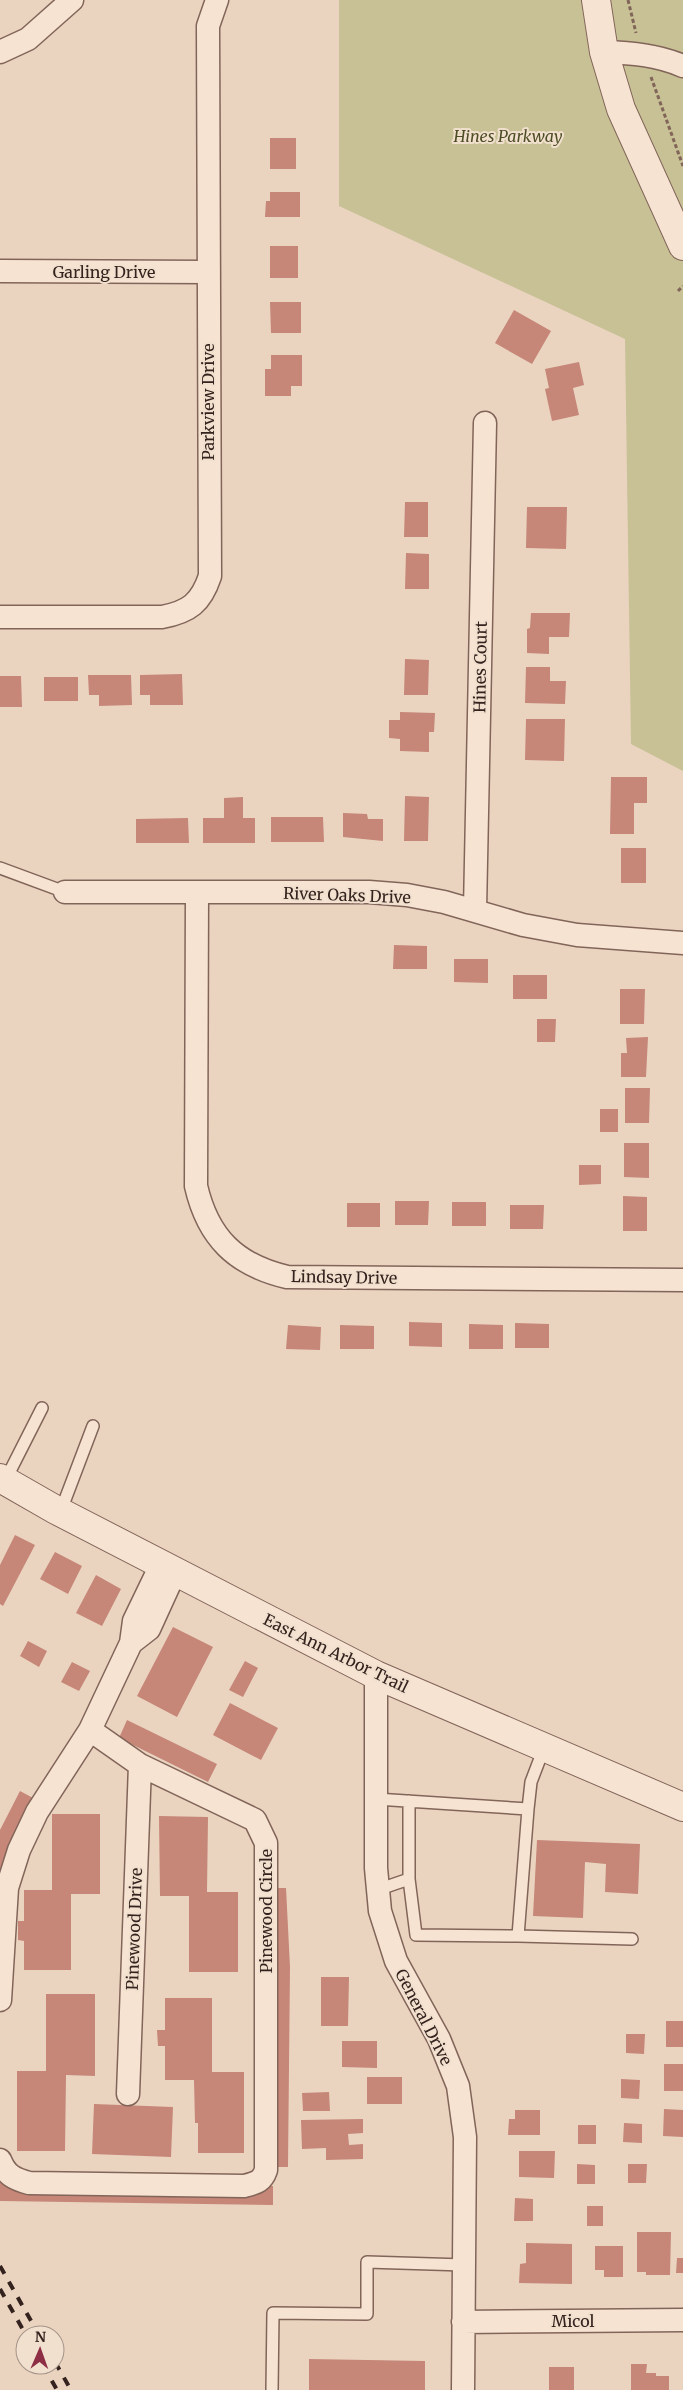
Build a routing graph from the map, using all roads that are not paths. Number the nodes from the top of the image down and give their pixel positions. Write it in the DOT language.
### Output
graph roads {
  1 [pos="72,0"];
  2 [pos="217,0"];
  3 [pos="596,0"];
  4 [pos="0,52"];
  5 [pos="604,52"];
  6 [pos="683,66"];
  7 [pos="683,246"];
  8 [pos="0,271"];
  9 [pos="208,272"];
  10 [pos="485,423"];
  11 [pos="0,617"];
  12 [pos="0,868"];
  13 [pos="65,892"];
  14 [pos="197,893"];
  15 [pos="475,910"];
  16 [pos="683,943"];
  17 [pos="683,1280"];
  18 [pos="42,1408"];
  19 [pos="93,1426"];
  20 [pos="3,1480"];
  21 [pos="60,1513"];
  22 [pos="168,1569"];
  23 [pos="376,1675"];
  24 [pos="90,1730"];
  25 [pos="544,1747"];
  26 [pos="140,1764"];
  27 [pos="376,1800"];
  28 [pos="409,1801"];
  29 [pos="683,1807"];
  30 [pos="528,1809"];
  31 [pos="409,1879"];
  32 [pos="377,1890"];
  33 [pos="518,1936"];
  34 [pos="632,1939"];
  35 [pos="0,2000"];
  36 [pos="128,2094"];
  37 [pos="0,2160"];
  38 [pos="464,2265"];
  39 [pos="683,2320"];
  40 [pos="463,2322"];
  41 [pos="272,2390"];
  42 [pos="463,2390"];
  1 -- 4 [label="street"];
  2 -- 9 [label="street, Parkview Drive"];
  3 -- 5 [label="street"];
  5 -- 6 [label="street"];
  5 -- 7 [label="street"];
  8 -- 9 [label="street, Garling Drive"];
  9 -- 11 [label="street, Parkview Drive"];
  10 -- 15 [label="street, Hines Court"];
  12 -- 13 [label="lane"];
  13 -- 14 [label="street, River Oaks Drive"];
  14 -- 15 [label="street, River Oaks Drive"];
  14 -- 17 [label="street, Lindsay Drive"];
  15 -- 16 [label="street, River Oaks Drive"];
  18 -- 20 [label="lane"];
  19 -- 21 [label="lane"];
  20 -- 21 [label="street, East Ann Arbor Trail"];
  21 -- 22 [label="street, East Ann Arbor Trail"];
  22 -- 23 [label="street, East Ann Arbor Trail"];
  22 -- 24 [label="street"];
  23 -- 25 [label="street, East Ann Arbor Trail"];
  23 -- 27 [label="street, General Drive"];
  24 -- 26 [label="street, Pinewood Circle"];
  24 -- 35 [label="street"];
  25 -- 29 [label="street, East Ann Arbor Trail"];
  25 -- 30 [label="lane"];
  26 -- 36 [label="street, Pinewood Drive"];
  26 -- 37 [label="street, Pinewood Circle"];
  27 -- 28 [label="lane"];
  27 -- 32 [label="street, General Drive"];
  28 -- 30 [label="lane"];
  28 -- 31 [label="lane"];
  30 -- 33 [label="lane"];
  31 -- 32 [label="lane"];
  31 -- 33 [label="lane"];
  32 -- 38 [label="street, General Drive"];
  33 -- 34 [label="lane"];
  38 -- 40 [label="street, General Drive"];
  38 -- 41 [label="lane"];
  39 -- 40 [label="street, Micol"];
  40 -- 42 [label="street, General Drive"];
}
